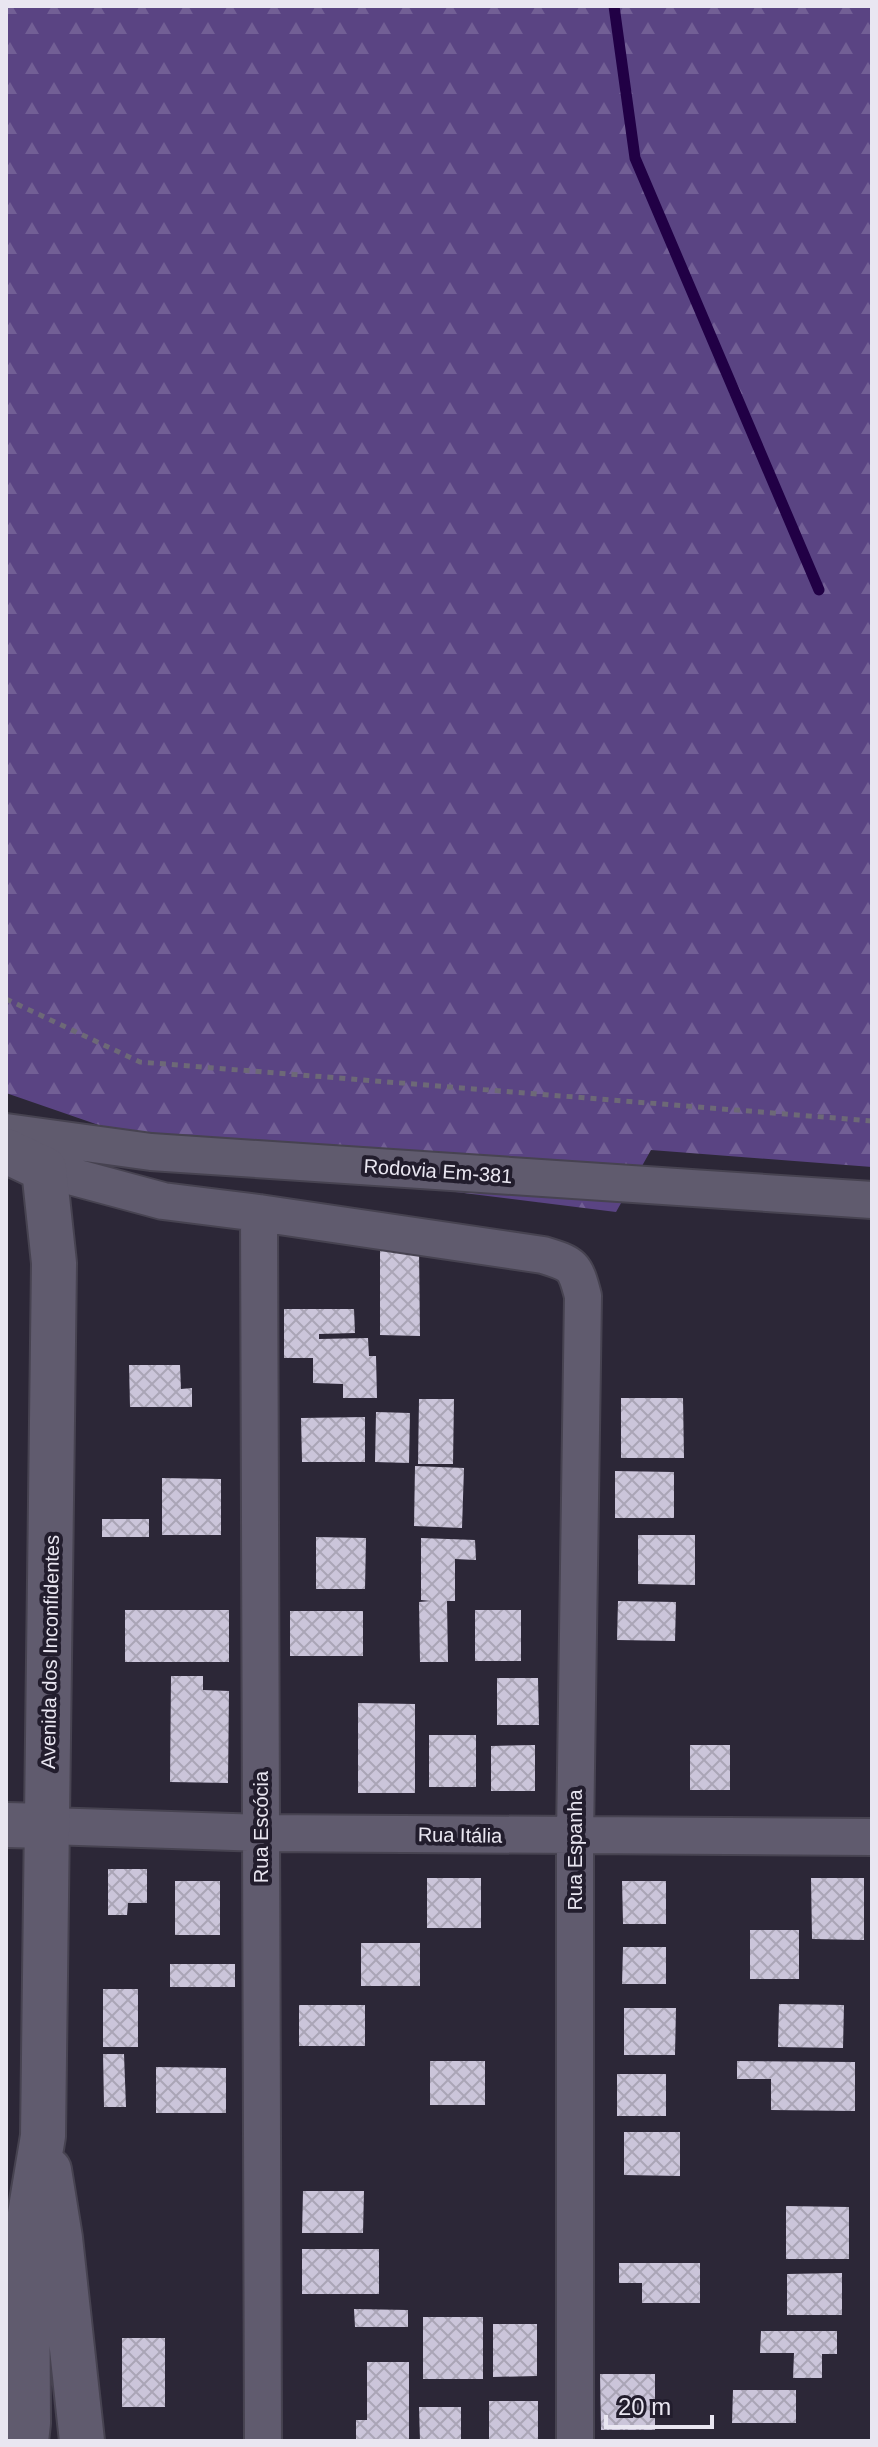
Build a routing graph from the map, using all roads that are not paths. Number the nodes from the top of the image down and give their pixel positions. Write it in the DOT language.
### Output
graph roads {
  1 [pos="6,1132"];
  2 [pos="25,1160"];
  3 [pos="872,1200"];
  4 [pos="259,1213"];
  5 [pos="27,1825"];
  6 [pos="261,1833"];
  7 [pos="575,1836"];
  8 [pos="872,1837"];
  9 [pos="43,2136"];
  10 [pos="26,2441"];
  11 [pos="82,2441"];
  12 [pos="263,2441"];
  13 [pos="575,2441"];
  1 -- 3 [label="street, Rodovia Em-381"];
  2 -- 4 [label="street"];
  2 -- 5 [label="street, Avenida dos Inconfidentes"];
  4 -- 6 [label="street, Rua Escócia"];
  4 -- 7 [label="street, Rua Espanha"];
  5 -- 6 [label="street, Rua Itália"];
  5 -- 9 [label="street, Avenida dos Inconfidentes"];
  6 -- 7 [label="street, Rua Itália"];
  6 -- 12 [label="street, Rua Escócia"];
  7 -- 8 [label="street, Rua Itália"];
  7 -- 13 [label="street, Rua Espanha"];
  9 -- 10 [label="street, Avenida dos Inconfidentes"];
  9 -- 11 [label="street, Avenida dos Inconfidentes"];
}
